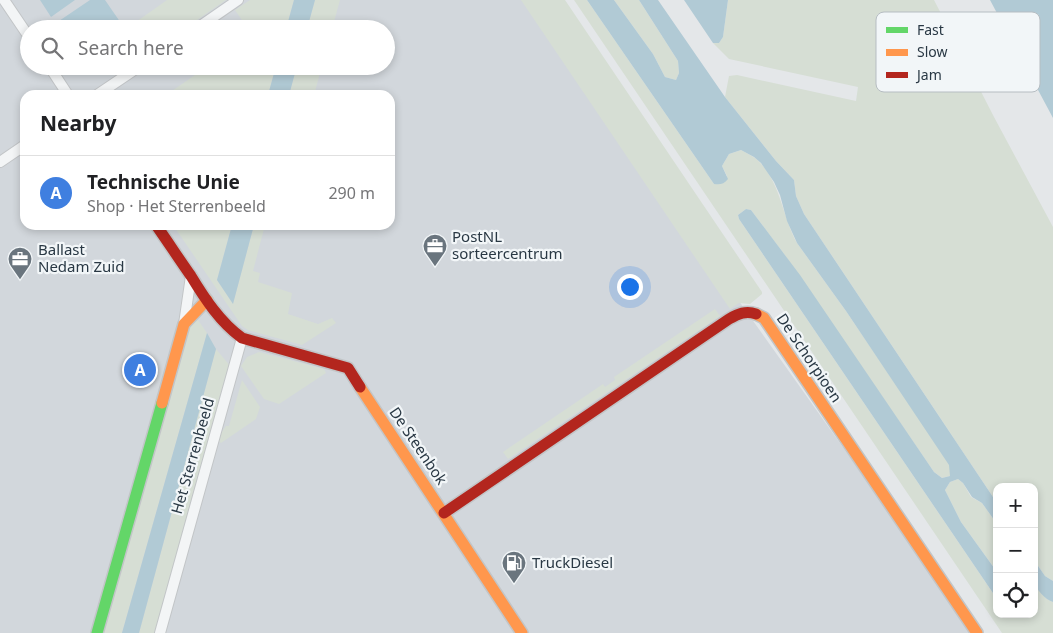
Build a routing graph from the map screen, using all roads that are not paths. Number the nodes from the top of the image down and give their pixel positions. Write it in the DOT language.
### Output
graph roads {
  1 [pos="4,0"];
  2 [pos="238,0"];
  3 [pos="209,20"];
  4 [pos="20,24"];
  5 [pos="55,75"];
  6 [pos="127,75"];
  7 [pos="65,90"];
  8 [pos="104,90"];
  9 [pos="20,148"];
  10 [pos="0,162"];
  11 [pos="159,230"];
  12 [pos="191,276"];
  13 [pos="207,300"];
  14 [pos="184,324"];
  15 [pos="242,338"];
  16 [pos="444,513"];
  17 [pos="97,633"];
  18 [pos="160,633"];
  19 [pos="522,633"];
  20 [pos="977,633"];
  1 -- 4 [label="street"];
  2 -- 3 [label="street"];
  5 -- 7 [label="street"];
  6 -- 8 [label="street"];
  9 -- 10 [label="street"];
  11 -- 12 [label="street"];
  12 -- 13 [label="street"];
  12 -- 14 [label="street"];
  13 -- 14 [label="street"];
  13 -- 15 [label="street"];
  14 -- 17 [label="street"];
  15 -- 16 [label="street, De Steenbok"];
  15 -- 18 [label="street, Het Sterrenbeeld"];
  16 -- 19 [label="street, De Steenbok"];
  16 -- 20 [label="street, De Schorpioen"];
}
